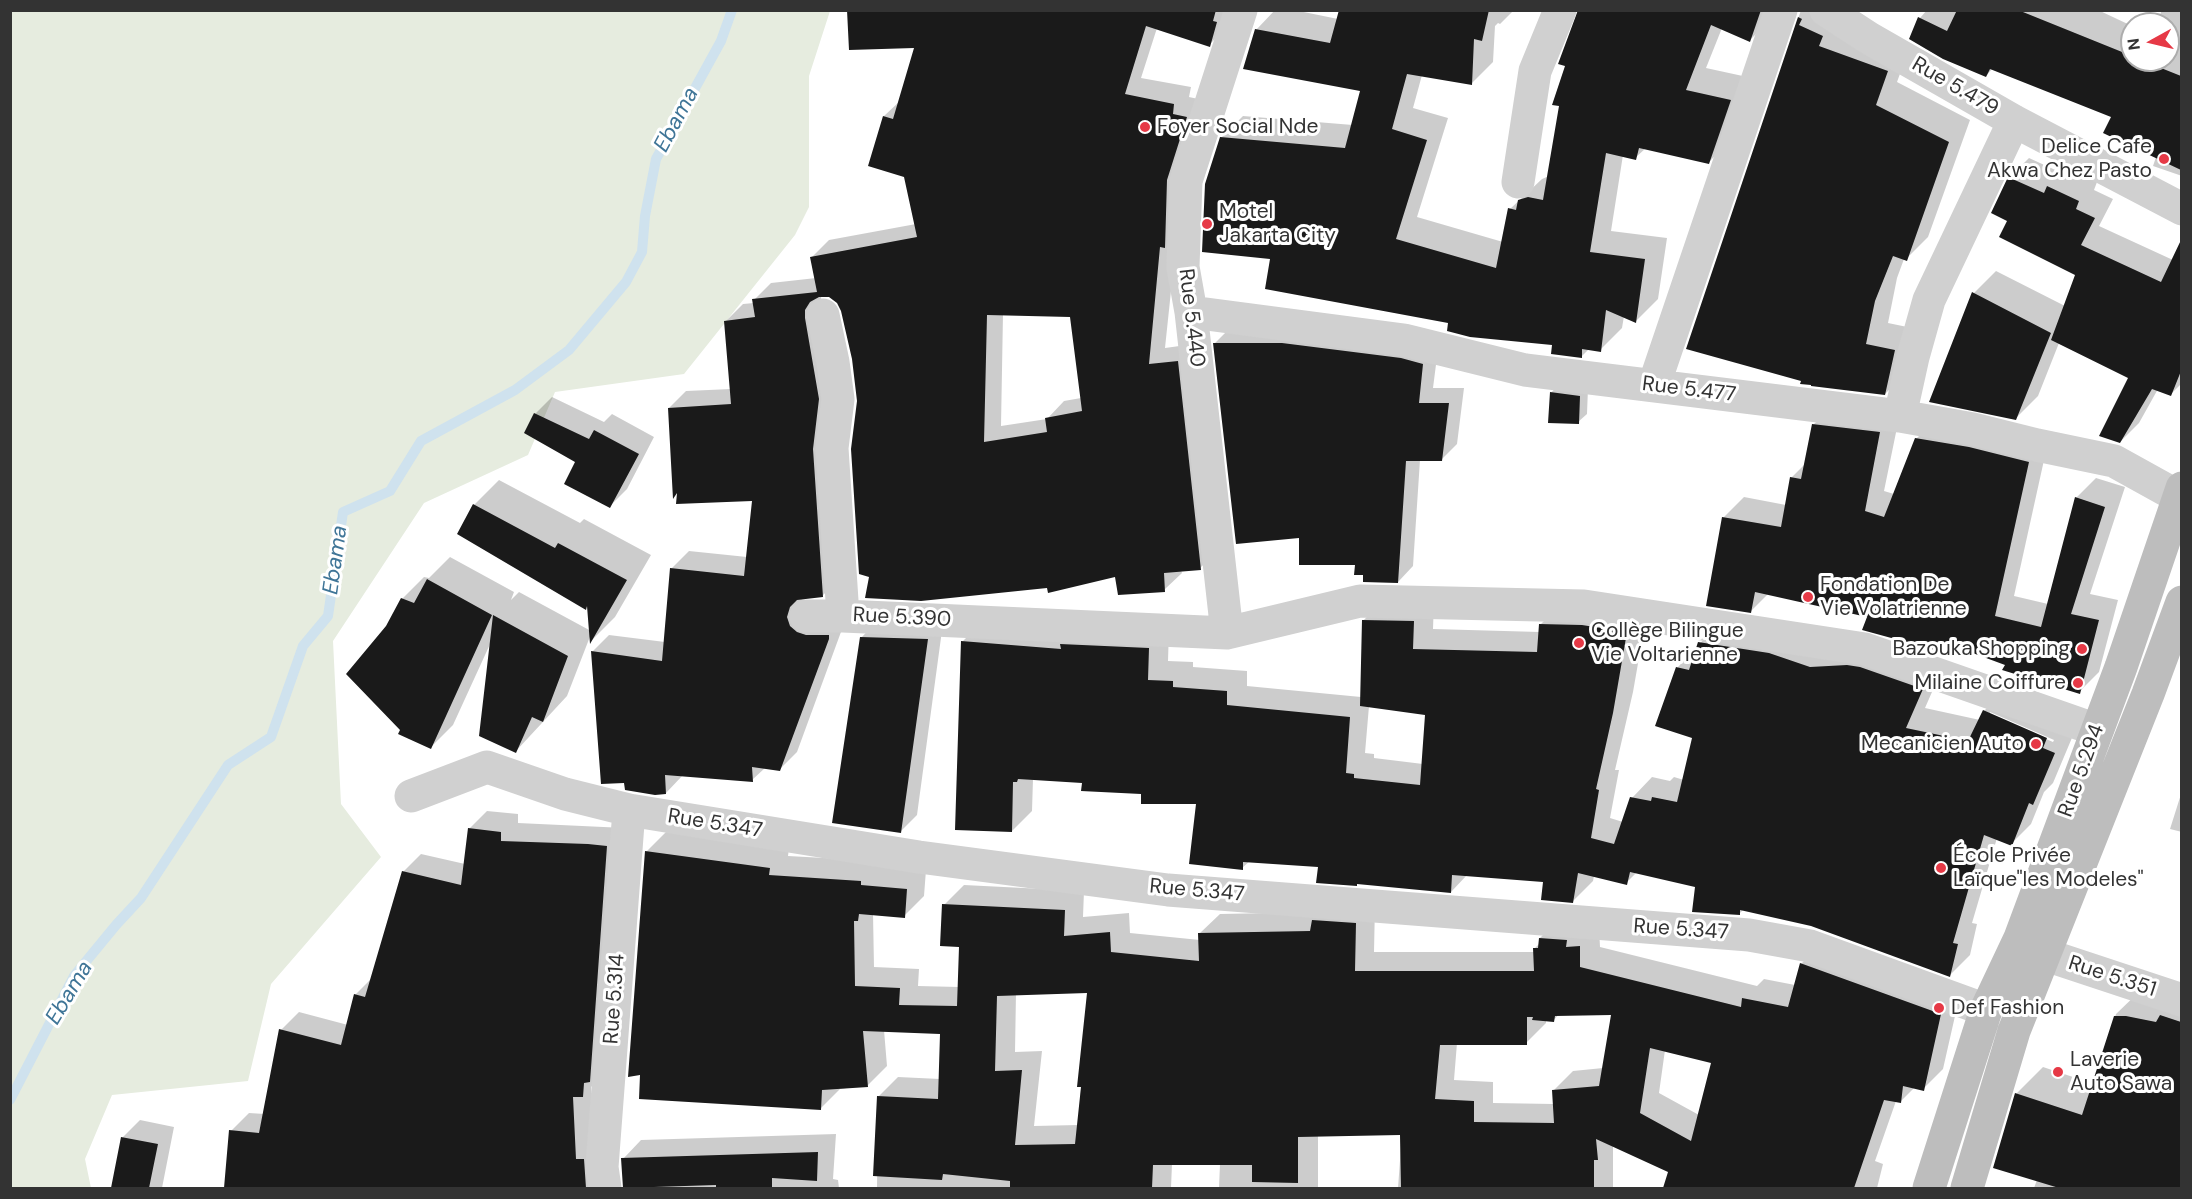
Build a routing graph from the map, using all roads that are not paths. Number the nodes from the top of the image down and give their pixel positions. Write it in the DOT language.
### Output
graph roads {
  1 [pos="1241,10"];
  2 [pos="1560,10"];
  3 [pos="1781,10"];
  4 [pos="1826,10"];
  5 [pos="2014,121"];
  6 [pos="1518,182"];
  7 [pos="2181,209"];
  8 [pos="1191,312"];
  9 [pos="823,315"];
  10 [pos="1654,385"];
  11 [pos="1900,416"];
  12 [pos="2180,492"];
  13 [pos="2181,602"];
  14 [pos="806,616"];
  15 [pos="843,616"];
  16 [pos="1227,633"];
  17 [pos="2097,730"];
  18 [pos="411,796"];
  19 [pos="629,810"];
  20 [pos="2043,954"];
  21 [pos="2181,1000"];
  22 [pos="1986,1010"];
  23 [pos="605,1188"];
  24 [pos="1929,1188"];
  25 [pos="1967,1188"];
  1 -- 8 [label="street, Rue 5.440"];
  2 -- 6 [label="street"];
  3 -- 10 [label="street"];
  4 -- 5 [label="street, Rue 5.479"];
  5 -- 7 [label="street, Rue 5.479"];
  5 -- 11 [label="street"];
  8 -- 10 [label="street, Rue 5.477"];
  8 -- 16 [label="street, Rue 5.440"];
  9 -- 15 [label="street, Rue 5.390"];
  10 -- 11 [label="street, Rue 5.477"];
  11 -- 12 [label="street, Rue 5.477"];
  12 -- 17 [label="main road, Rue 5.294"];
  13 -- 20 [label="main road, Rue 5.294"];
  14 -- 15 [label="street"];
  15 -- 16 [label="street, Rue 5.390"];
  16 -- 17 [label="street, Rue 5.390"];
  17 -- 22 [label="main road, Rue 5.294"];
  18 -- 19 [label="street, Rue 5.347"];
  19 -- 22 [label="street, Rue 5.347"];
  19 -- 23 [label="street, Rue 5.314"];
  20 -- 21 [label="street, Rue 5.351"];
  20 -- 25 [label="main road, Rue 5.294"];
  22 -- 24 [label="main road, Rue 5.294"];
}
